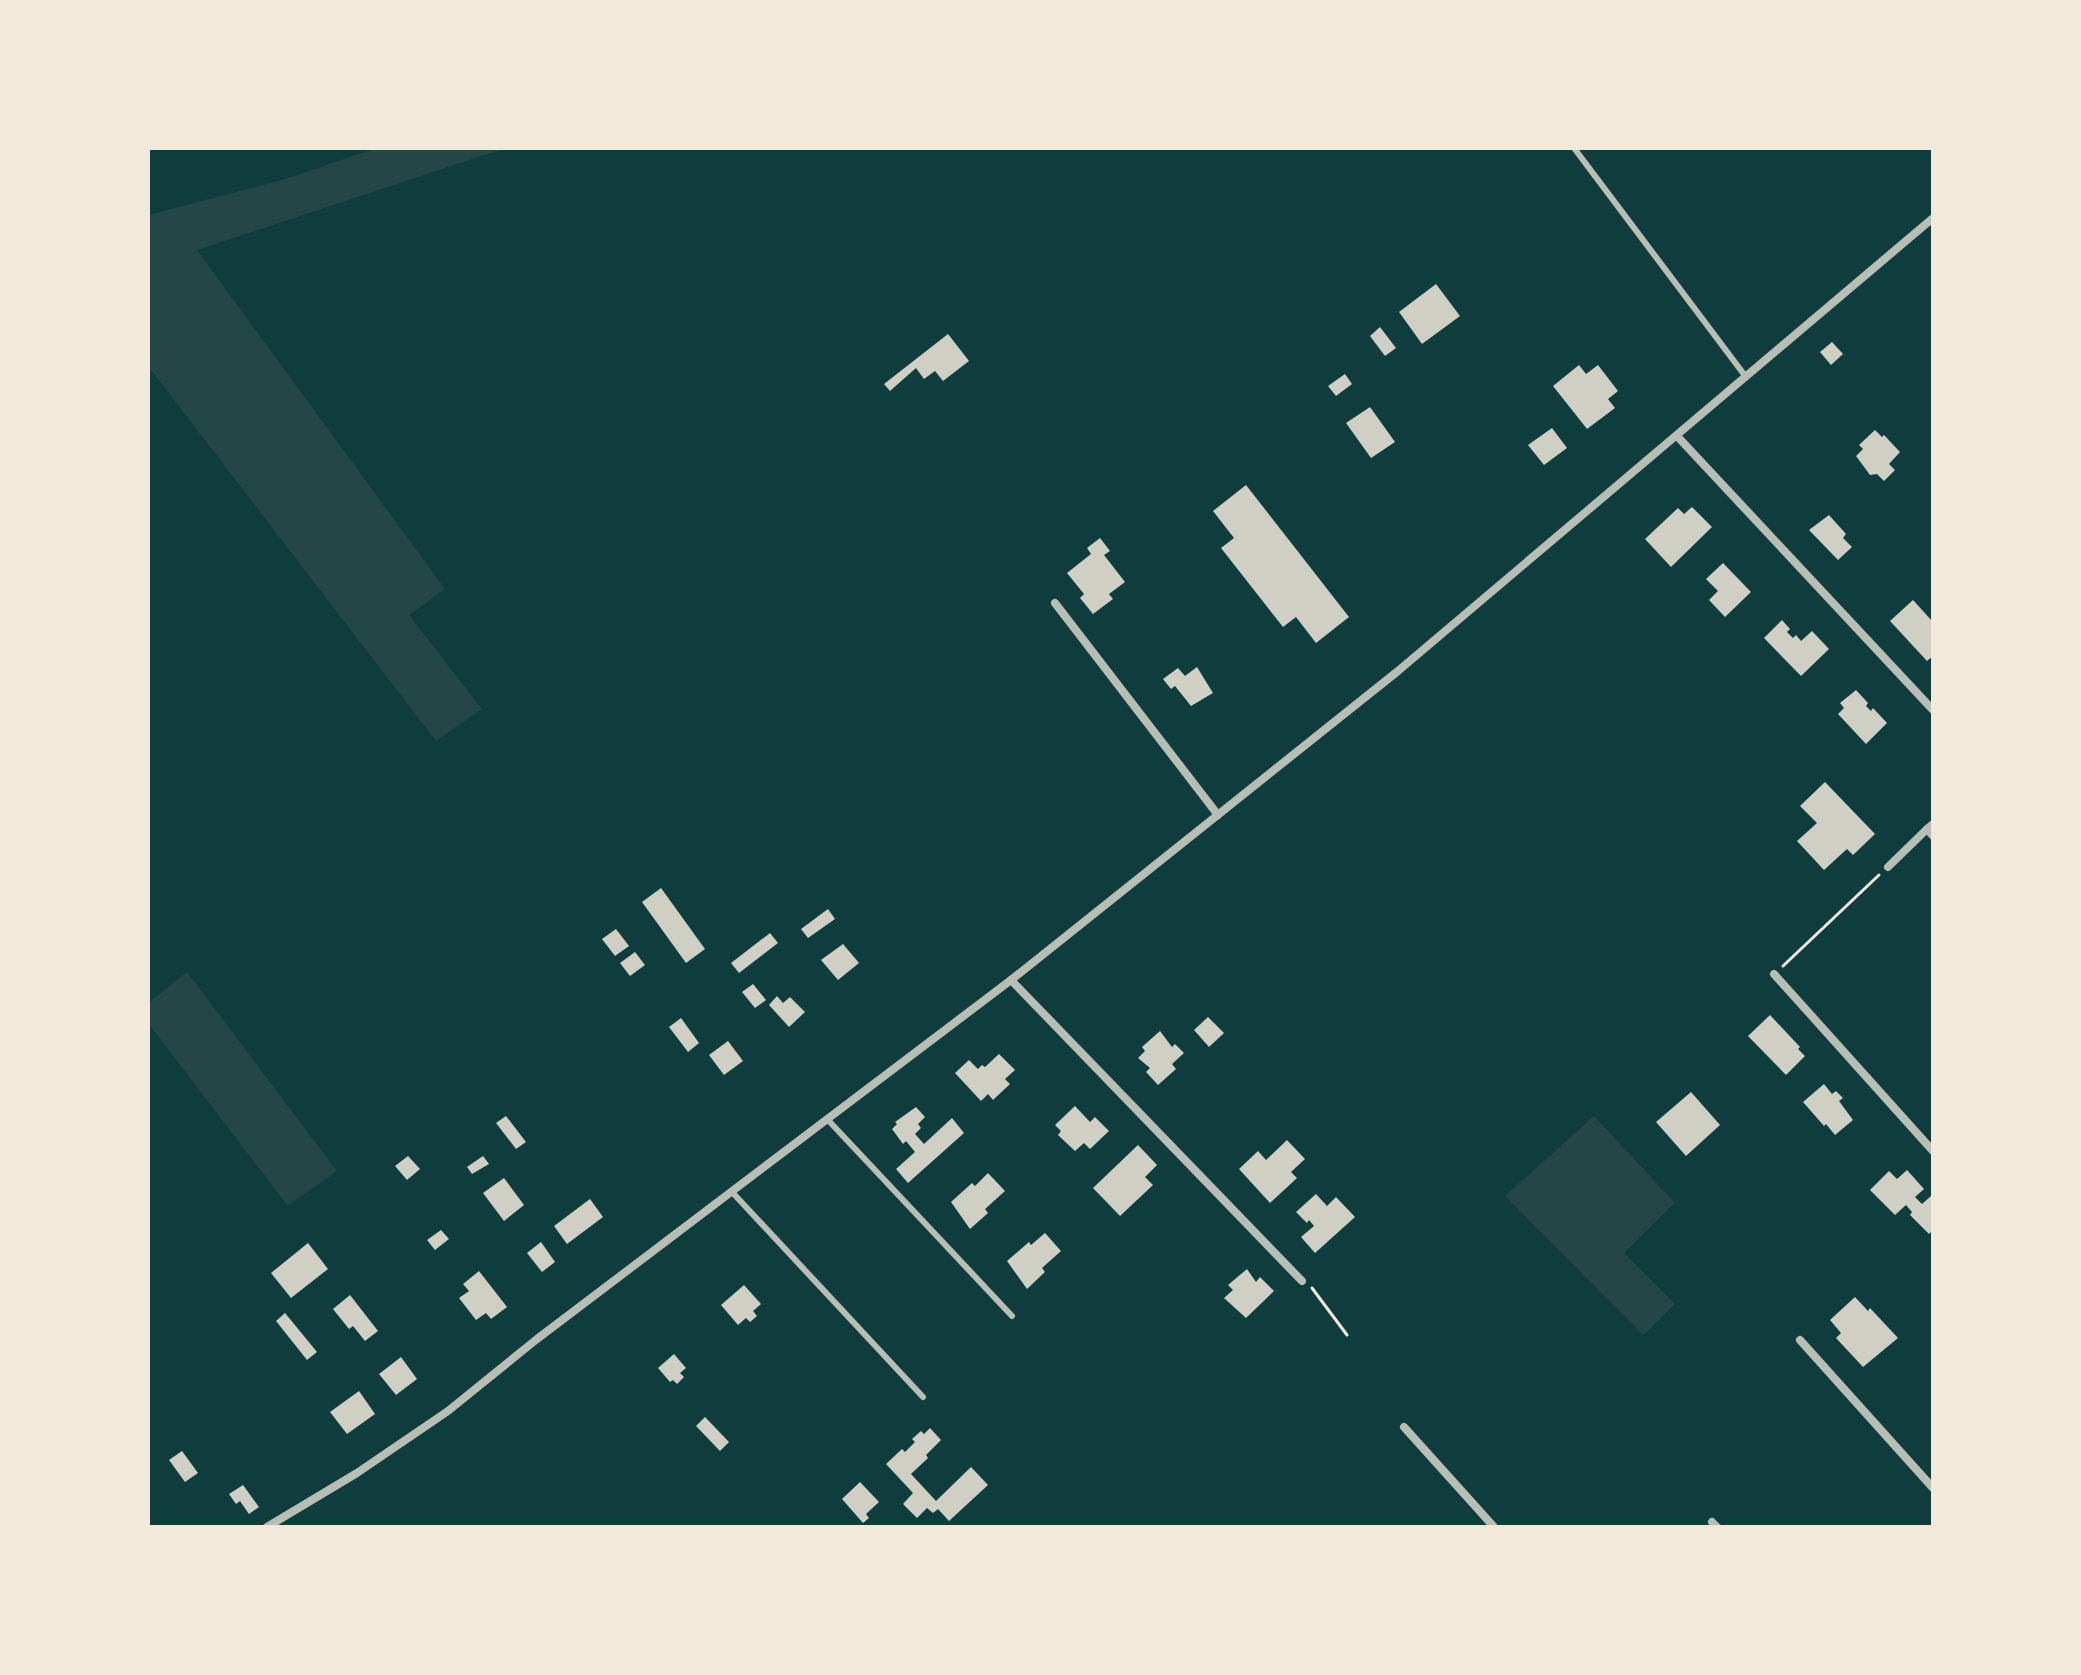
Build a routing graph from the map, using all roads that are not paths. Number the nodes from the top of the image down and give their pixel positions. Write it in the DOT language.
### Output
graph roads {
  1 [pos="1574,148"];
  2 [pos="1933,218"];
  3 [pos="1746,377"];
  4 [pos="1680,433"];
  5 [pos="1055,603"];
  6 [pos="1933,710"];
  7 [pos="1218,815"];
  8 [pos="1931,830"];
  9 [pos="1888,867"];
  10 [pos="1774,974"];
  11 [pos="1011,980"];
  12 [pos="828,1120"];
  13 [pos="1933,1151"];
  14 [pos="732,1192"];
  15 [pos="1302,1281"];
  16 [pos="1012,1316"];
  17 [pos="1800,1340"];
  18 [pos="923,1397"];
  19 [pos="1404,1427"];
  20 [pos="1933,1488"];
  21 [pos="267,1527"];
  22 [pos="1494,1527"];
  1 -- 3 [label="lane"];
  2 -- 3 [label="street"];
  3 -- 4 [label="street"];
  4 -- 6 [label="street"];
  4 -- 7 [label="street"];
  5 -- 7 [label="street"];
  7 -- 11 [label="street"];
  8 -- 9 [label="street"];
  10 -- 13 [label="street"];
  11 -- 12 [label="street"];
  11 -- 15 [label="street"];
  12 -- 14 [label="street"];
  12 -- 16 [label="lane"];
  14 -- 18 [label="lane"];
  14 -- 21 [label="street"];
  17 -- 20 [label="street"];
  19 -- 22 [label="street"];
}
